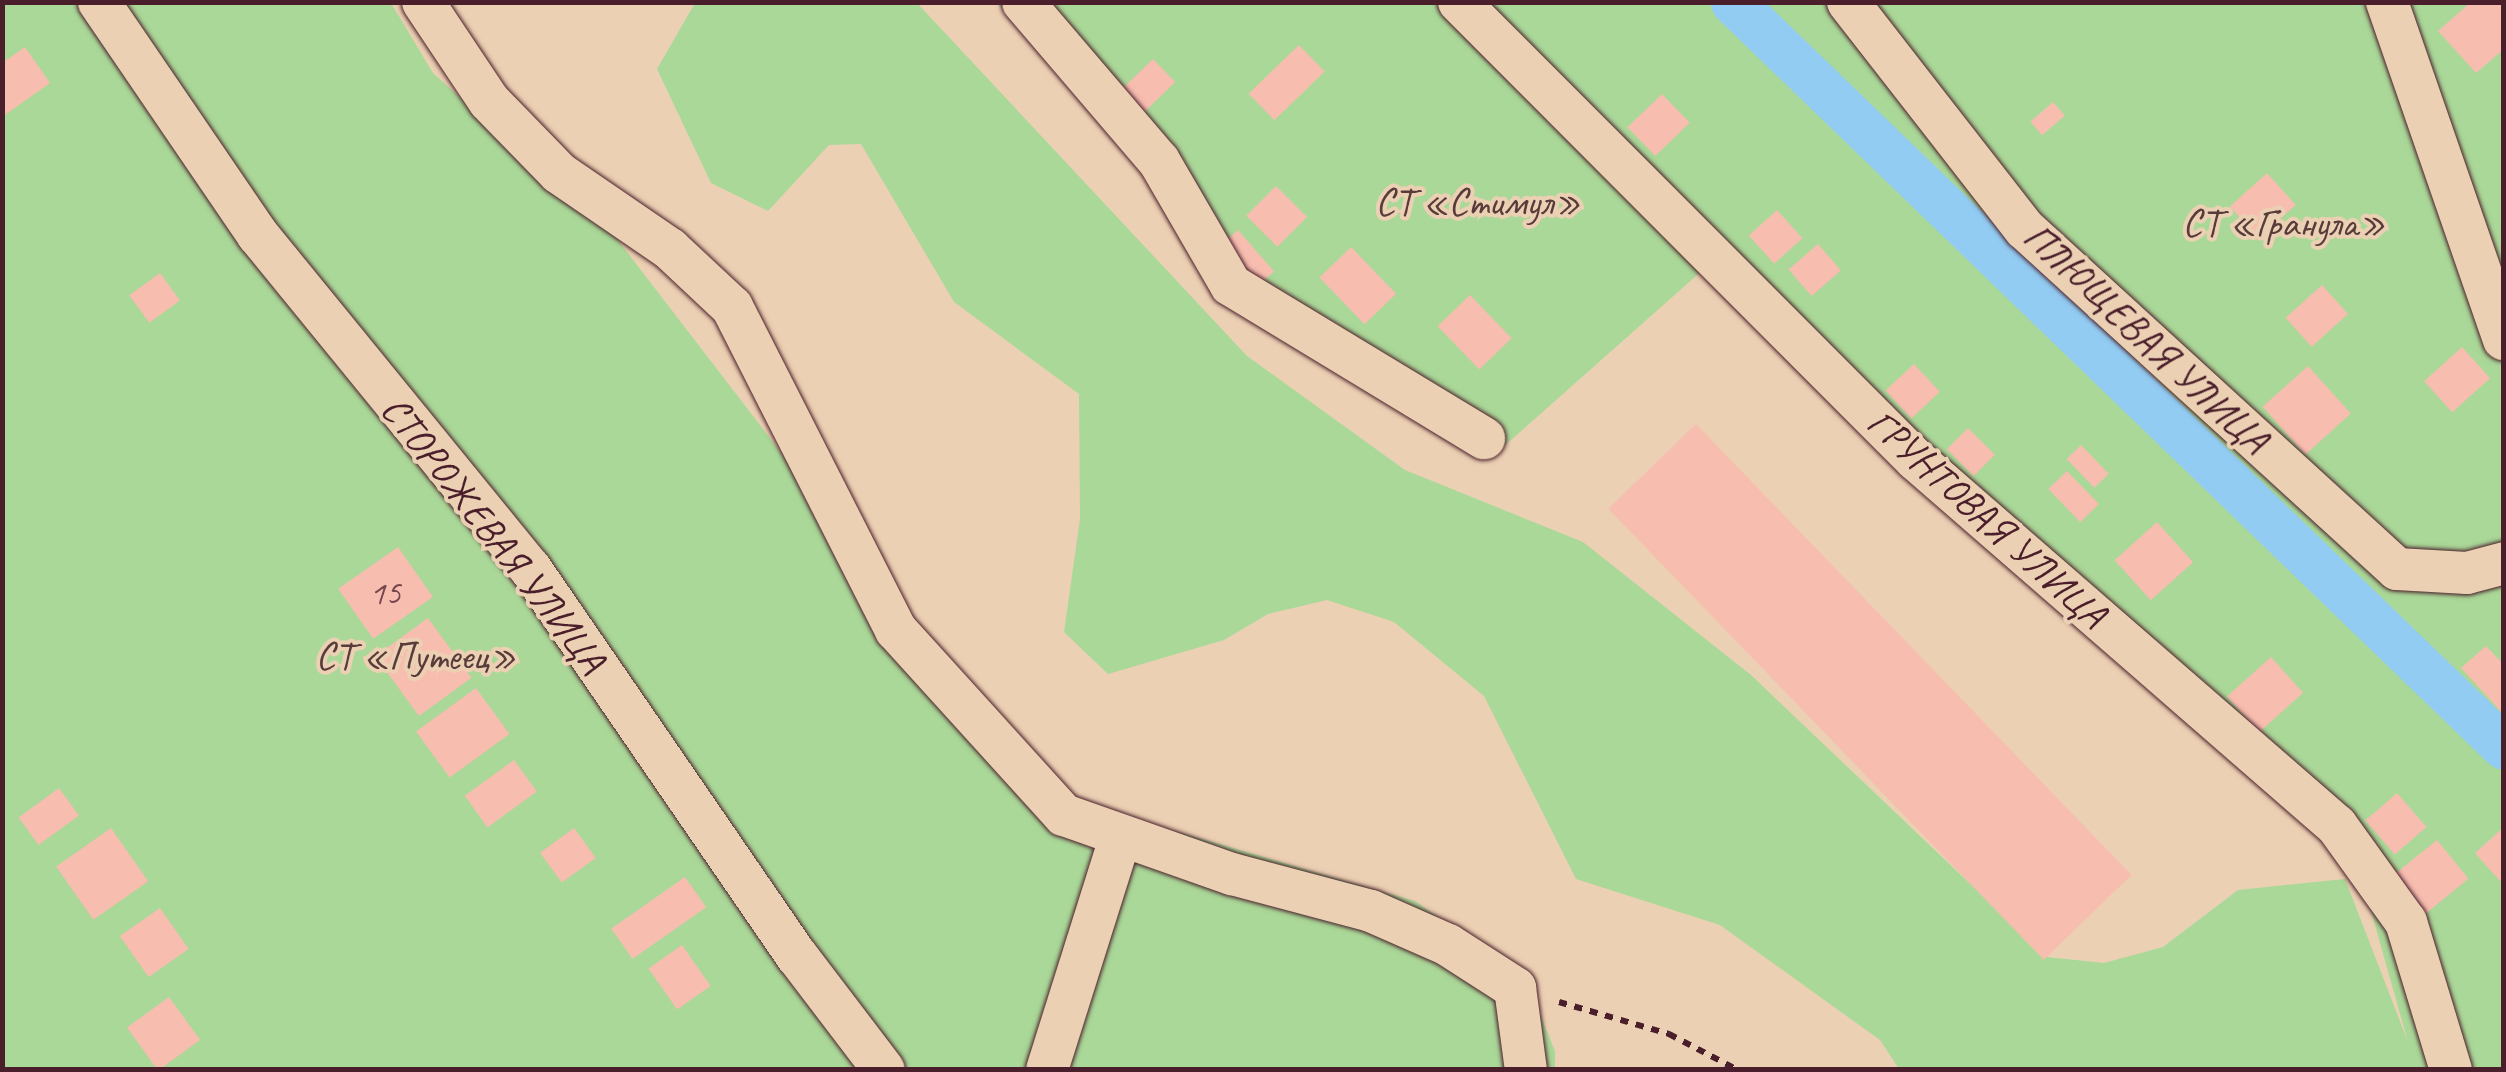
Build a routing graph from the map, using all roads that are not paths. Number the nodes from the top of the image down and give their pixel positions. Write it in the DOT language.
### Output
graph roads {
  1 [pos="100,2"];
  2 [pos="423,2"];
  3 [pos="1023,2"];
  4 [pos="1458,2"];
  5 [pos="1848,2"];
  6 [pos="2387,2"];
  7 [pos="2504,339"];
  8 [pos="1484,438"];
  9 [pos="2504,563"];
  10 [pos="1120,839"];
  11 [pos="884,1070"];
  12 [pos="1048,1070"];
  13 [pos="1526,1070"];
  14 [pos="2450,1070"];
  1 -- 11 [label="street, СТОРОЖЕВАЯ УЛИЦА"];
  2 -- 10 [label="street"];
  3 -- 8 [label="street"];
  4 -- 14 [label="street, ГРУНТОВАЯ УЛИЦА"];
  5 -- 9 [label="street, ПЛЮЩЕВАЯ УЛИЦА"];
  6 -- 7 [label="street"];
  10 -- 12 [label="street"];
  10 -- 13 [label="street"];
}
